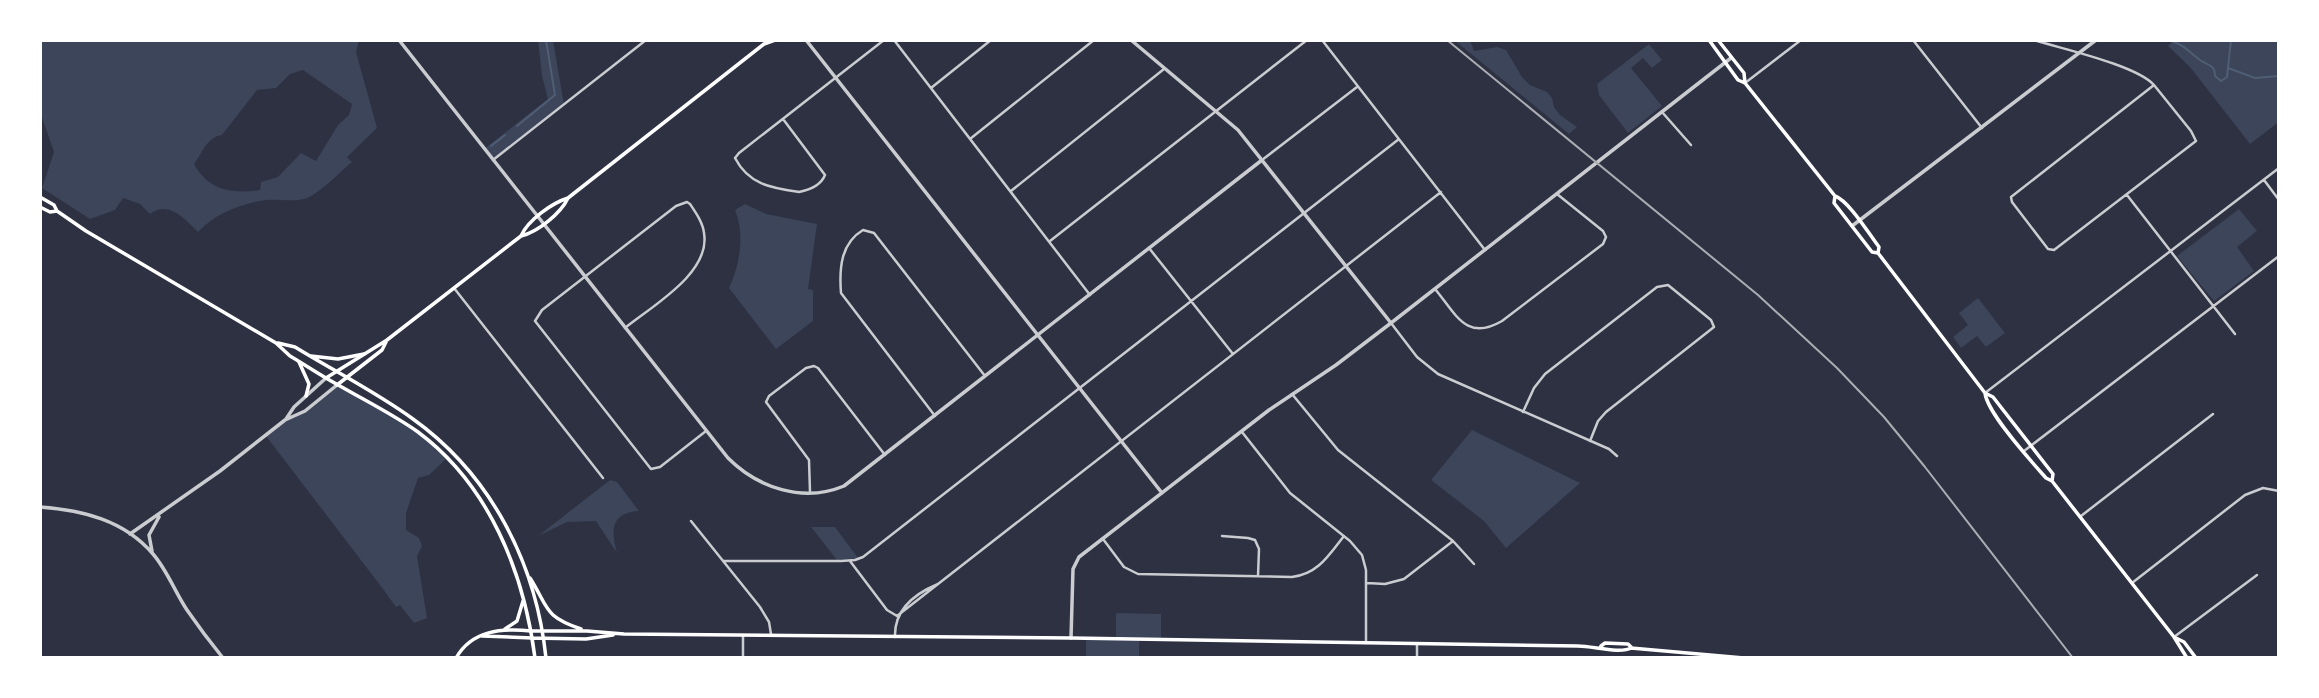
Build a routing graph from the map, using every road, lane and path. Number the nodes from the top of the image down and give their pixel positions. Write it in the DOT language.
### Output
graph roads {
  1 [pos="399,40"];
  2 [pos="646,40"];
  3 [pos="775,40"];
  4 [pos="806,40"];
  5 [pos="884,40"];
  6 [pos="894,40"];
  7 [pos="991,40"];
  8 [pos="1094,40"];
  9 [pos="1131,40"];
  10 [pos="1307,40"];
  11 [pos="1322,40"];
  12 [pos="1709,40"];
  13 [pos="1718,40"];
  14 [pos="1801,40"];
  15 [pos="1913,40"];
  16 [pos="2034,40"];
  17 [pos="2096,40"];
  18 [pos="765,42"];
  19 [pos="2079,54"];
  20 [pos="1731,58"];
  21 [pos="1725,63"];
  22 [pos="1166,69"];
  23 [pos="836,78"];
  24 [pos="1745,83"];
  25 [pos="2154,85"];
  26 [pos="1357,86"];
  27 [pos="931,88"];
  28 [pos="1217,111"];
  29 [pos="1662,112"];
  30 [pos="783,119"];
  31 [pos="1982,128"];
  32 [pos="40,132"];
  33 [pos="970,139"];
  34 [pos="1399,139"];
  35 [pos="1691,145"];
  36 [pos="40,154"];
  37 [pos="493,160"];
  38 [pos="1262,160"];
  39 [pos="2279,168"];
  40 [pos="2263,180"];
  41 [pos="1011,191"];
  42 [pos="1441,192"];
  43 [pos="1557,194"];
  44 [pos="2127,195"];
  45 [pos="40,197"];
  46 [pos="1835,197"];
  47 [pos="569,198"];
  48 [pos="2279,200"];
  49 [pos="40,207"];
  50 [pos="57,211"];
  51 [pos="1303,213"];
  52 [pos="538,217"];
  53 [pos="1859,220"];
  54 [pos="543,224"];
  55 [pos="1852,226"];
  56 [pos="521,236"];
  57 [pos="1050,242"];
  58 [pos="1149,248"];
  59 [pos="1485,250"];
  60 [pos="2170,250"];
  61 [pos="1878,253"];
  62 [pos="2279,256"];
  63 [pos="1345,267"];
  64 [pos="585,277"];
  65 [pos="454,288"];
  66 [pos="1435,289"];
  67 [pos="1090,295"];
  68 [pos="1191,301"];
  69 [pos="2213,304"];
  70 [pos="1391,323"];
  71 [pos="625,328"];
  72 [pos="2235,334"];
  73 [pos="1038,335"];
  74 [pos="387,340"];
  75 [pos="276,343"];
  76 [pos="364,354"];
  77 [pos="1233,354"];
  78 [pos="308,355"];
  79 [pos="298,360"];
  80 [pos="335,372"];
  81 [pos="985,376"];
  82 [pos="326,378"];
  83 [pos="347,378"];
  84 [pos="337,385"];
  85 [pos="1080,388"];
  86 [pos="1986,393"];
  87 [pos="1292,394"];
  88 [pos="306,396"];
  89 [pos="1523,412"];
  90 [pos="2213,414"];
  91 [pos="935,416"];
  92 [pos="285,420"];
  93 [pos="706,431"];
  94 [pos="1242,432"];
  95 [pos="1121,441"];
  96 [pos="1590,442"];
  97 [pos="2031,446"];
  98 [pos="2024,451"];
  99 [pos="885,455"];
  100 [pos="1617,456"];
  101 [pos="603,478"];
  102 [pos="2052,481"];
  103 [pos="2279,491"];
  104 [pos="810,492"];
  105 [pos="1162,493"];
  106 [pos="40,507"];
  107 [pos="163,512"];
  108 [pos="2081,516"];
  109 [pos="691,521"];
  110 [pos="130,534"];
  111 [pos="1222,536"];
  112 [pos="1343,536"];
  113 [pos="1103,539"];
  114 [pos="1453,541"];
  115 [pos="153,554"];
  116 [pos="724,561"];
  117 [pos="850,561"];
  118 [pos="1474,565"];
  119 [pos="527,571"];
  120 [pos="2257,575"];
  121 [pos="1258,576"];
  122 [pos="1367,583"];
  123 [pos="2132,583"];
  124 [pos="523,599"];
  125 [pos="897,616"];
  126 [pos="505,629"];
  127 [pos="531,631"];
  128 [pos="542,631"];
  129 [pos="587,631"];
  130 [pos="618,634"];
  131 [pos="771,634"];
  132 [pos="743,635"];
  133 [pos="480,636"];
  134 [pos="895,637"];
  135 [pos="2174,637"];
  136 [pos="532,638"];
  137 [pos="1071,638"];
  138 [pos="544,639"];
  139 [pos="1366,643"];
  140 [pos="1418,644"];
  141 [pos="1656,650"];
  142 [pos="1656,656"];
  143 [pos="223,658"];
  144 [pos="456,658"];
  145 [pos="535,658"];
  146 [pos="546,658"];
  147 [pos="743,658"];
  148 [pos="1418,658"];
  149 [pos="1744,658"];
  150 [pos="2187,658"];
  151 [pos="2196,658"];
  1 -- 37 [label="street"];
  2 -- 37 [label="street"];
  3 -- 18 [label="main road"];
  4 -- 23 [label="street"];
  5 -- 23 [label="street"];
  6 -- 27 [label="street"];
  7 -- 27 [label="street"];
  8 -- 33 [label="street"];
  9 -- 22 [label="street"];
  10 -- 28 [label="street"];
  11 -- 26 [label="street"];
  12 -- 21 [label="main road"];
  13 -- 20 [label="main road"];
  14 -- 24 [label="street"];
  15 -- 31 [label="street"];
  16 -- 19 [label="street"];
  17 -- 19 [label="street"];
  18 -- 47 [label="main road"];
  19 -- 25 [label="street"];
  19 -- 31 [label="street"];
  20 -- 21 [label="street"];
  20 -- 24 [label="main road"];
  21 -- 24 [label="main road"];
  21 -- 29 [label="street"];
  22 -- 28 [label="street"];
  22 -- 41 [label="street"];
  23 -- 30 [label="street"];
  23 -- 73 [label="street"];
  24 -- 46 [label="main road"];
  25 -- 44 [label="street"];
  25 -- 44 [label="street"];
  26 -- 34 [label="street"];
  26 -- 38 [label="street"];
  27 -- 33 [label="street"];
  28 -- 38 [label="street"];
  28 -- 57 [label="street"];
  29 -- 35 [label="street"];
  29 -- 43 [label="street"];
  30 -- 30 [label="street"];
  31 -- 53 [label="street"];
  32 -- 36 [label="street"];
  33 -- 41 [label="street"];
  34 -- 42 [label="street"];
  34 -- 51 [label="street"];
  37 -- 52 [label="street"];
  38 -- 51 [label="street"];
  38 -- 58 [label="street"];
  39 -- 40 [label="street"];
  40 -- 48 [label="street"];
  40 -- 60 [label="street"];
  41 -- 57 [label="street"];
  42 -- 59 [label="street"];
  42 -- 63 [label="street"];
  43 -- 59 [label="street"];
  43 -- 66 [label="street"];
  44 -- 60 [label="street"];
  45 -- 50 [label="main road"];
  46 -- 53 [label="main road"];
  46 -- 55 [label="main road"];
  47 -- 52 [label="main road"];
  47 -- 54 [label="main road"];
  49 -- 50 [label="main road"];
  50 -- 75 [label="main road"];
  51 -- 63 [label="street"];
  51 -- 68 [label="street"];
  52 -- 54 [label="street"];
  52 -- 56 [label="main road"];
  53 -- 55 [label="street"];
  53 -- 61 [label="main road"];
  54 -- 56 [label="main road"];
  54 -- 64 [label="street"];
  55 -- 61 [label="main road"];
  56 -- 65 [label="main road"];
  57 -- 67 [label="street"];
  58 -- 67 [label="street"];
  58 -- 68 [label="street"];
  59 -- 66 [label="street"];
  60 -- 69 [label="street"];
  60 -- 86 [label="street"];
  61 -- 86 [label="main road"];
  62 -- 69 [label="street"];
  63 -- 70 [label="street"];
  63 -- 77 [label="street"];
  64 -- 71 [label="street"];
  64 -- 71 [label="street"];
  64 -- 93 [label="street"];
  65 -- 74 [label="main road"];
  65 -- 101 [label="street"];
  66 -- 70 [label="street"];
  67 -- 73 [label="street"];
  68 -- 77 [label="street"];
  68 -- 85 [label="street"];
  69 -- 72 [label="street"];
  69 -- 97 [label="street"];
  70 -- 87 [label="street"];
  70 -- 89 [label="street"];
  71 -- 93 [label="street"];
  73 -- 81 [label="street"];
  73 -- 85 [label="street"];
  74 -- 76 [label="main road"];
  74 -- 83 [label="main road"];
  75 -- 78 [label="main road"];
  75 -- 79 [label="main road"];
  76 -- 78 [label="main road"];
  76 -- 80 [label="main road"];
  77 -- 95 [label="street"];
  78 -- 80 [label="main road"];
  79 -- 82 [label="main road"];
  79 -- 88 [label="main road"];
  80 -- 82 [label="main road"];
  80 -- 83 [label="main road"];
  81 -- 91 [label="street"];
  81 -- 91 [label="street"];
  82 -- 84 [label="main road"];
  82 -- 88 [label="street"];
  83 -- 84 [label="main road"];
  83 -- 119 [label="main road"];
  84 -- 92 [label="street"];
  84 -- 124 [label="main road"];
  85 -- 95 [label="street"];
  85 -- 117 [label="street"];
  86 -- 97 [label="main road"];
  86 -- 98 [label="main road"];
  87 -- 94 [label="street"];
  87 -- 114 [label="street"];
  88 -- 92 [label="street"];
  89 -- 96 [label="street"];
  89 -- 96 [label="street"];
  90 -- 108 [label="street"];
  91 -- 99 [label="street"];
  92 -- 107 [label="street"];
  93 -- 104 [label="street"];
  94 -- 105 [label="street"];
  94 -- 112 [label="street"];
  95 -- 105 [label="street"];
  95 -- 125 [label="street"];
  96 -- 100 [label="street"];
  97 -- 98 [label="street"];
  97 -- 102 [label="main road"];
  98 -- 102 [label="main road"];
  99 -- 104 [label="street"];
  99 -- 104 [label="street"];
  102 -- 108 [label="main road"];
  103 -- 123 [label="street"];
  105 -- 113 [label="street"];
  106 -- 110 [label="street"];
  107 -- 110 [label="street"];
  107 -- 115 [label="street"];
  108 -- 123 [label="main road"];
  109 -- 116 [label="street"];
  110 -- 115 [label="street"];
  111 -- 121 [label="street"];
  112 -- 121 [label="street"];
  112 -- 122 [label="street"];
  113 -- 121 [label="street"];
  113 -- 137 [label="street"];
  114 -- 118 [label="street"];
  114 -- 122 [label="street"];
  115 -- 143 [label="street"];
  116 -- 117 [label="street"];
  116 -- 131 [label="street"];
  117 -- 125 [label="street"];
  119 -- 128 [label="main road"];
  119 -- 129 [label="main road"];
  120 -- 135 [label="street"];
  122 -- 139 [label="street"];
  123 -- 135 [label="main road"];
  124 -- 126 [label="main road"];
  124 -- 127 [label="main road"];
  125 -- 134 [label="street"];
  126 -- 127 [label="main road"];
  126 -- 133 [label="main road"];
  127 -- 128 [label="main road"];
  127 -- 136 [label="main road"];
  128 -- 129 [label="main road"];
  128 -- 138 [label="main road"];
  129 -- 130 [label="main road"];
  130 -- 132 [label="main road"];
  130 -- 138 [label="main road"];
  131 -- 132 [label="main road"];
  131 -- 134 [label="main road"];
  132 -- 147 [label="street"];
  133 -- 136 [label="main road"];
  133 -- 144 [label="main road"];
  134 -- 137 [label="main road"];
  135 -- 150 [label="main road"];
  135 -- 151 [label="main road"];
  136 -- 138 [label="main road"];
  136 -- 145 [label="main road"];
  137 -- 139 [label="main road"];
  138 -- 146 [label="main road"];
  139 -- 140 [label="main road"];
  140 -- 141 [label="main road"];
  140 -- 148 [label="street"];
  141 -- 142 [label="street"];
  141 -- 149 [label="main road"];
}
